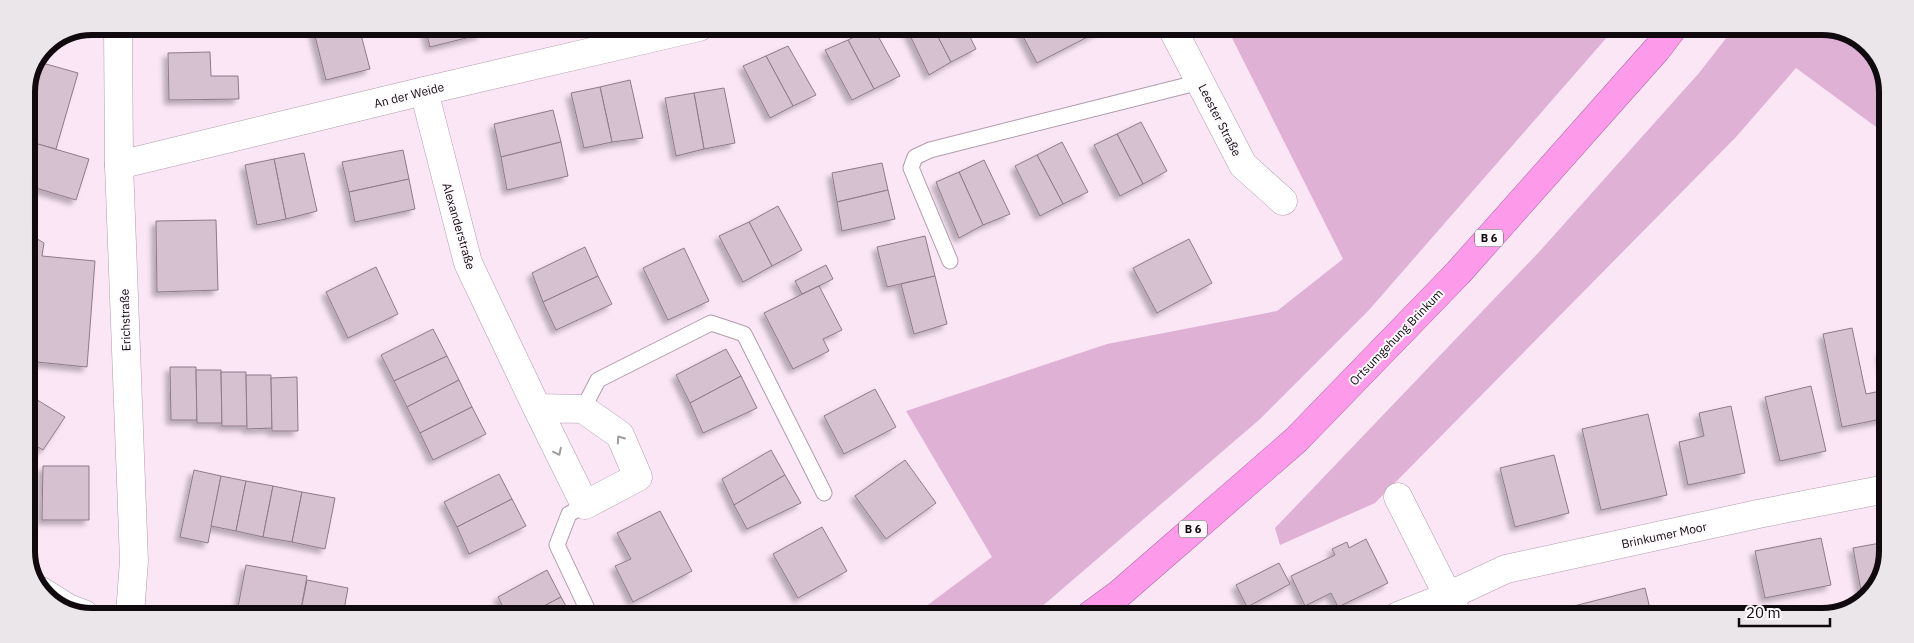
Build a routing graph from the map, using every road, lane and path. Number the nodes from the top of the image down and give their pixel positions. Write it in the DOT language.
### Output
graph roads {
  1 [pos="118,35"];
  2 [pos="665,35"];
  3 [pos="1176,35"];
  4 [pos="1667,35"];
  5 [pos="1200,82"];
  6 [pos="424,91"];
  7 [pos="119,166"];
  8 [pos="1283,201"];
  9 [pos="950,261"];
  10 [pos="537,408"];
  11 [pos="583,409"];
  12 [pos="1879,490"];
  13 [pos="824,493"];
  14 [pos="1398,497"];
  15 [pos="585,505"];
  16 [pos="1453,606"];
  17 [pos="130,608"];
  18 [pos="587,608"];
  19 [pos="1100,608"];
  1 -- 7 [label="street, Erichstraße"];
  2 -- 6 [label="street, An der Weide"];
  3 -- 5 [label="street, Leester Straße"];
  4 -- 19 [label="highway, Ortsumgehung Brinkum / B 6"];
  5 -- 8 [label="street, Leester Straße"];
  5 -- 9 [label="lane"];
  6 -- 7 [label="street, An der Weide"];
  6 -- 10 [label="street, Alexanderstraße"];
  7 -- 17 [label="street, Erichstraße"];
  10 -- 11 [label="street"];
  10 -- 15 [label="street, Alexanderstraße, one-way"];
  11 -- 13 [label="lane"];
  15 -- 11 [label="street, one-way"];
  12 -- 16 [label="street, Brinkumer Moor"];
  14 -- 16 [label="street"];
  15 -- 18 [label="lane"];
}
